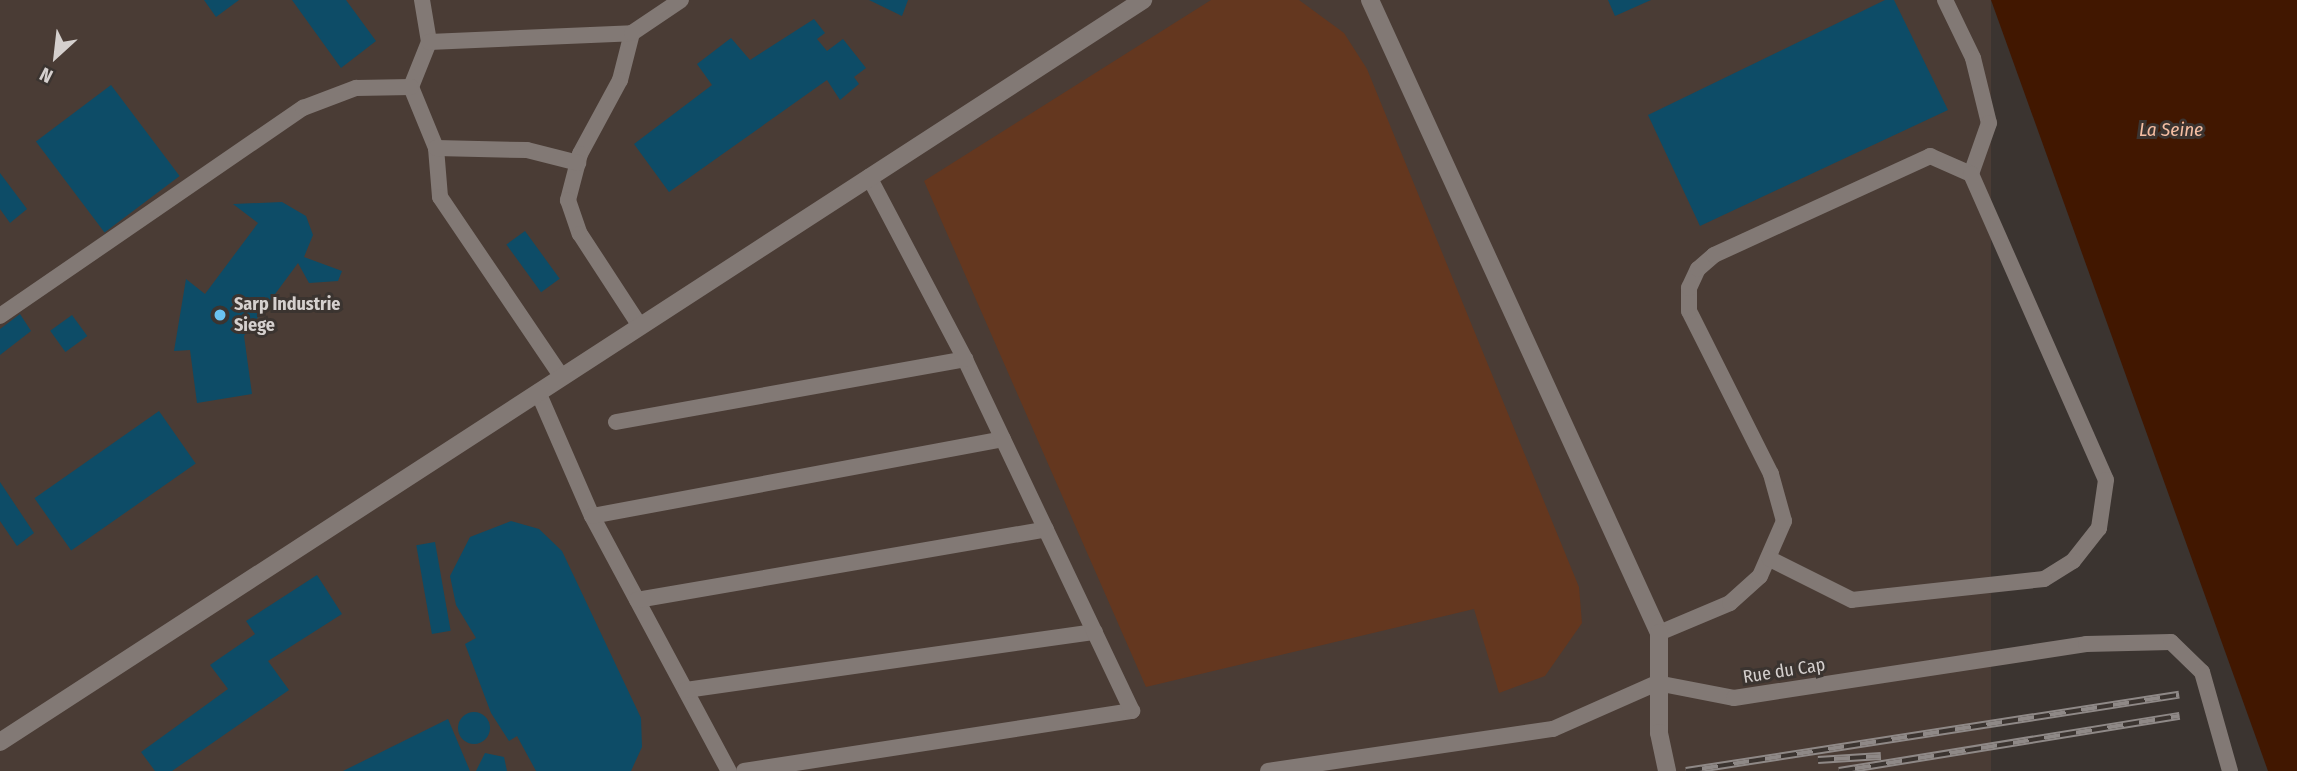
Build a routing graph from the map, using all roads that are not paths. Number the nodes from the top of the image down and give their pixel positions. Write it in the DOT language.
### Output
graph roads {
  1 [pos="422,0"];
  2 [pos="681,0"];
  3 [pos="1143,0"];
  4 [pos="1370,0"];
  5 [pos="1945,0"];
  6 [pos="632,33"];
  7 [pos="429,42"];
  8 [pos="411,87"];
  9 [pos="436,148"];
  10 [pos="578,163"];
  11 [pos="1971,174"];
  12 [pos="869,177"];
  13 [pos="0,316"];
  14 [pos="640,326"];
  15 [pos="965,359"];
  16 [pos="562,377"];
  17 [pos="538,392"];
  18 [pos="616,422"];
  19 [pos="1003,439"];
  20 [pos="592,516"];
  21 [pos="1046,529"];
  22 [pos="1770,559"];
  23 [pos="637,600"];
  24 [pos="1095,632"];
  25 [pos="1659,633"];
  26 [pos="1657,683"];
  27 [pos="686,690"];
  28 [pos="0,743"];
  29 [pos="729,771"];
  30 [pos="744,771"];
  31 [pos="1268,771"];
  32 [pos="1667,771"];
  33 [pos="2230,771"];
  1 -- 7 [label="lane"];
  2 -- 6 [label="lane"];
  3 -- 12 [label="street"];
  4 -- 25 [label="street"];
  5 -- 11 [label="lane"];
  6 -- 7 [label="lane"];
  6 -- 10 [label="lane"];
  7 -- 8 [label="lane"];
  8 -- 9 [label="lane"];
  8 -- 13 [label="lane"];
  9 -- 10 [label="lane"];
  9 -- 16 [label="lane"];
  10 -- 14 [label="lane"];
  11 -- 22 [label="lane"];
  11 -- 22 [label="lane"];
  12 -- 14 [label="street"];
  12 -- 15 [label="lane"];
  14 -- 16 [label="street"];
  15 -- 18 [label="lane"];
  15 -- 19 [label="lane"];
  16 -- 17 [label="street"];
  17 -- 20 [label="lane"];
  17 -- 28 [label="street"];
  19 -- 20 [label="lane"];
  19 -- 21 [label="lane"];
  20 -- 23 [label="lane"];
  21 -- 23 [label="lane"];
  21 -- 24 [label="lane"];
  22 -- 25 [label="lane"];
  23 -- 27 [label="lane"];
  24 -- 27 [label="lane"];
  24 -- 30 [label="lane"];
  25 -- 26 [label="street"];
  26 -- 31 [label="lane"];
  26 -- 32 [label="street"];
  26 -- 33 [label="lane, Rue du Cap"];
  27 -- 29 [label="lane"];
}
